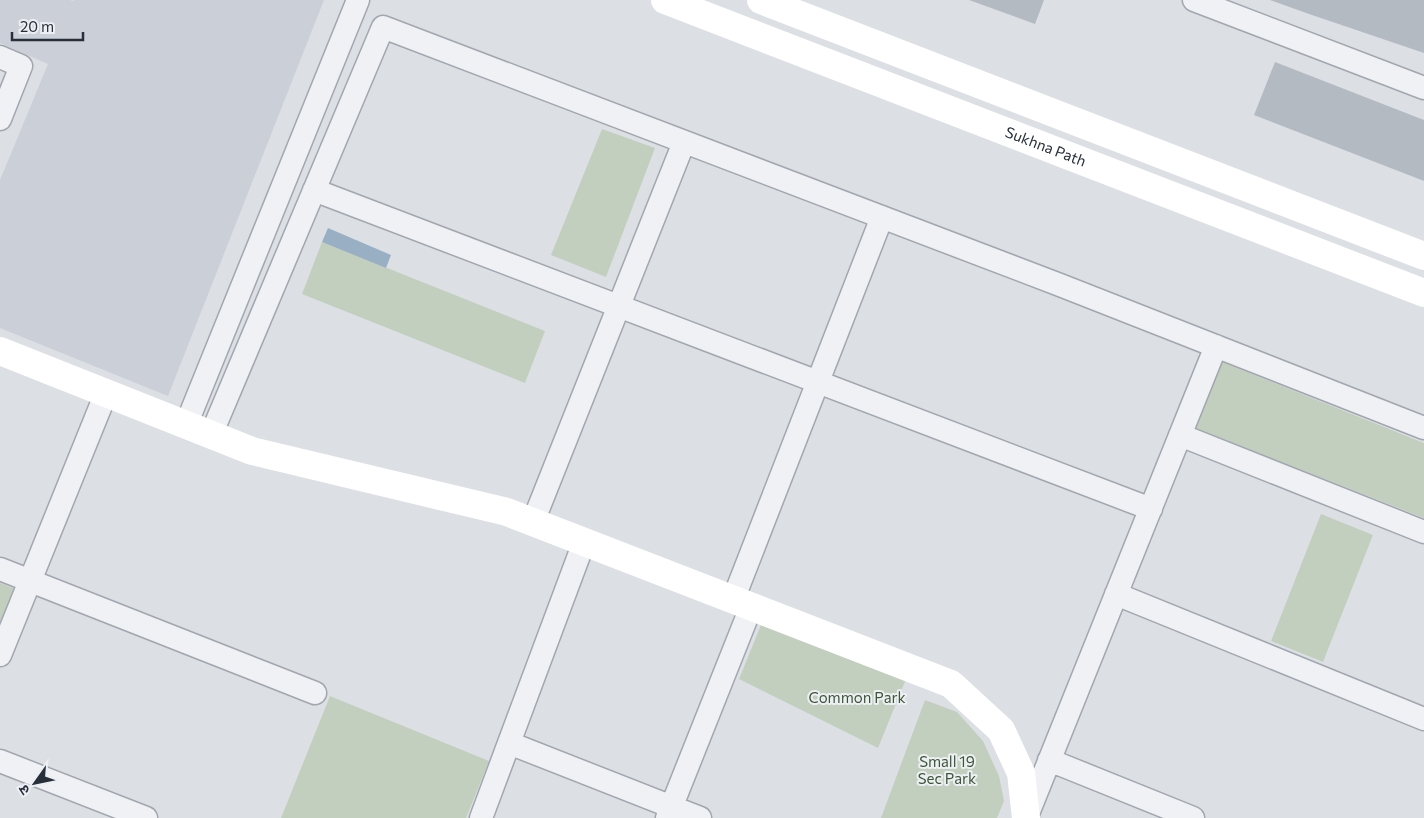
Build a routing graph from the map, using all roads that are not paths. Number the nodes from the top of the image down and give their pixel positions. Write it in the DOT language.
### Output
graph roads {
  1 [pos="358,0"];
  2 [pos="665,0"];
  3 [pos="761,0"];
  4 [pos="1204,2"];
  5 [pos="0,58"];
  6 [pos="1424,88"];
  7 [pos="0,119"];
  8 [pos="684,142"];
  9 [pos="314,190"];
  10 [pos="882,217"];
  11 [pos="1424,256"];
  12 [pos="1424,293"];
  13 [pos="619,306"];
  14 [pos="1216,346"];
  15 [pos="0,351"];
  16 [pos="818,382"];
  17 [pos="106,393"];
  18 [pos="186,425"];
  19 [pos="1424,428"];
  20 [pos="211,435"];
  21 [pos="1180,435"];
  22 [pos="1151,509"];
  23 [pos="533,522"];
  24 [pos="1424,532"];
  25 [pos="584,542"];
  26 [pos="0,569"];
  27 [pos="30,580"];
  28 [pos="1116,594"];
  29 [pos="742,603"];
  30 [pos="0,655"];
  31 [pos="315,693"];
  32 [pos="1424,719"];
  33 [pos="509,743"];
  34 [pos="1049,760"];
  35 [pos="0,761"];
  36 [pos="669,812"];
  37 [pos="1027,817"];
  38 [pos="146,818"];
  39 [pos="481,818"];
  40 [pos="700,818"];
  41 [pos="1193,818"];
  1 -- 18 [label="street"];
  2 -- 12 [label="main road, Sukhna Path"];
  3 -- 11 [label="main road"];
  4 -- 6 [label="street"];
  5 -- 7 [label="street"];
  8 -- 9 [label="street"];
  8 -- 10 [label="street"];
  8 -- 13 [label="street"];
  9 -- 13 [label="street"];
  9 -- 20 [label="street"];
  10 -- 14 [label="street"];
  10 -- 16 [label="street"];
  13 -- 16 [label="street"];
  13 -- 23 [label="street"];
  14 -- 19 [label="street"];
  14 -- 21 [label="street"];
  15 -- 17 [label="main road"];
  16 -- 22 [label="street"];
  16 -- 29 [label="street"];
  17 -- 18 [label="main road"];
  17 -- 27 [label="street"];
  18 -- 20 [label="main road"];
  20 -- 23 [label="main road"];
  21 -- 22 [label="street"];
  21 -- 24 [label="street"];
  22 -- 28 [label="street"];
  23 -- 25 [label="main road"];
  25 -- 29 [label="main road"];
  25 -- 33 [label="street"];
  26 -- 27 [label="street"];
  27 -- 30 [label="street"];
  27 -- 31 [label="street"];
  28 -- 32 [label="street"];
  28 -- 34 [label="street"];
  29 -- 36 [label="street"];
  29 -- 37 [label="main road"];
  33 -- 36 [label="street"];
  33 -- 39 [label="street"];
  34 -- 37 [label="street"];
  34 -- 41 [label="street"];
  35 -- 38 [label="street"];
  36 -- 40 [label="street"];
}
